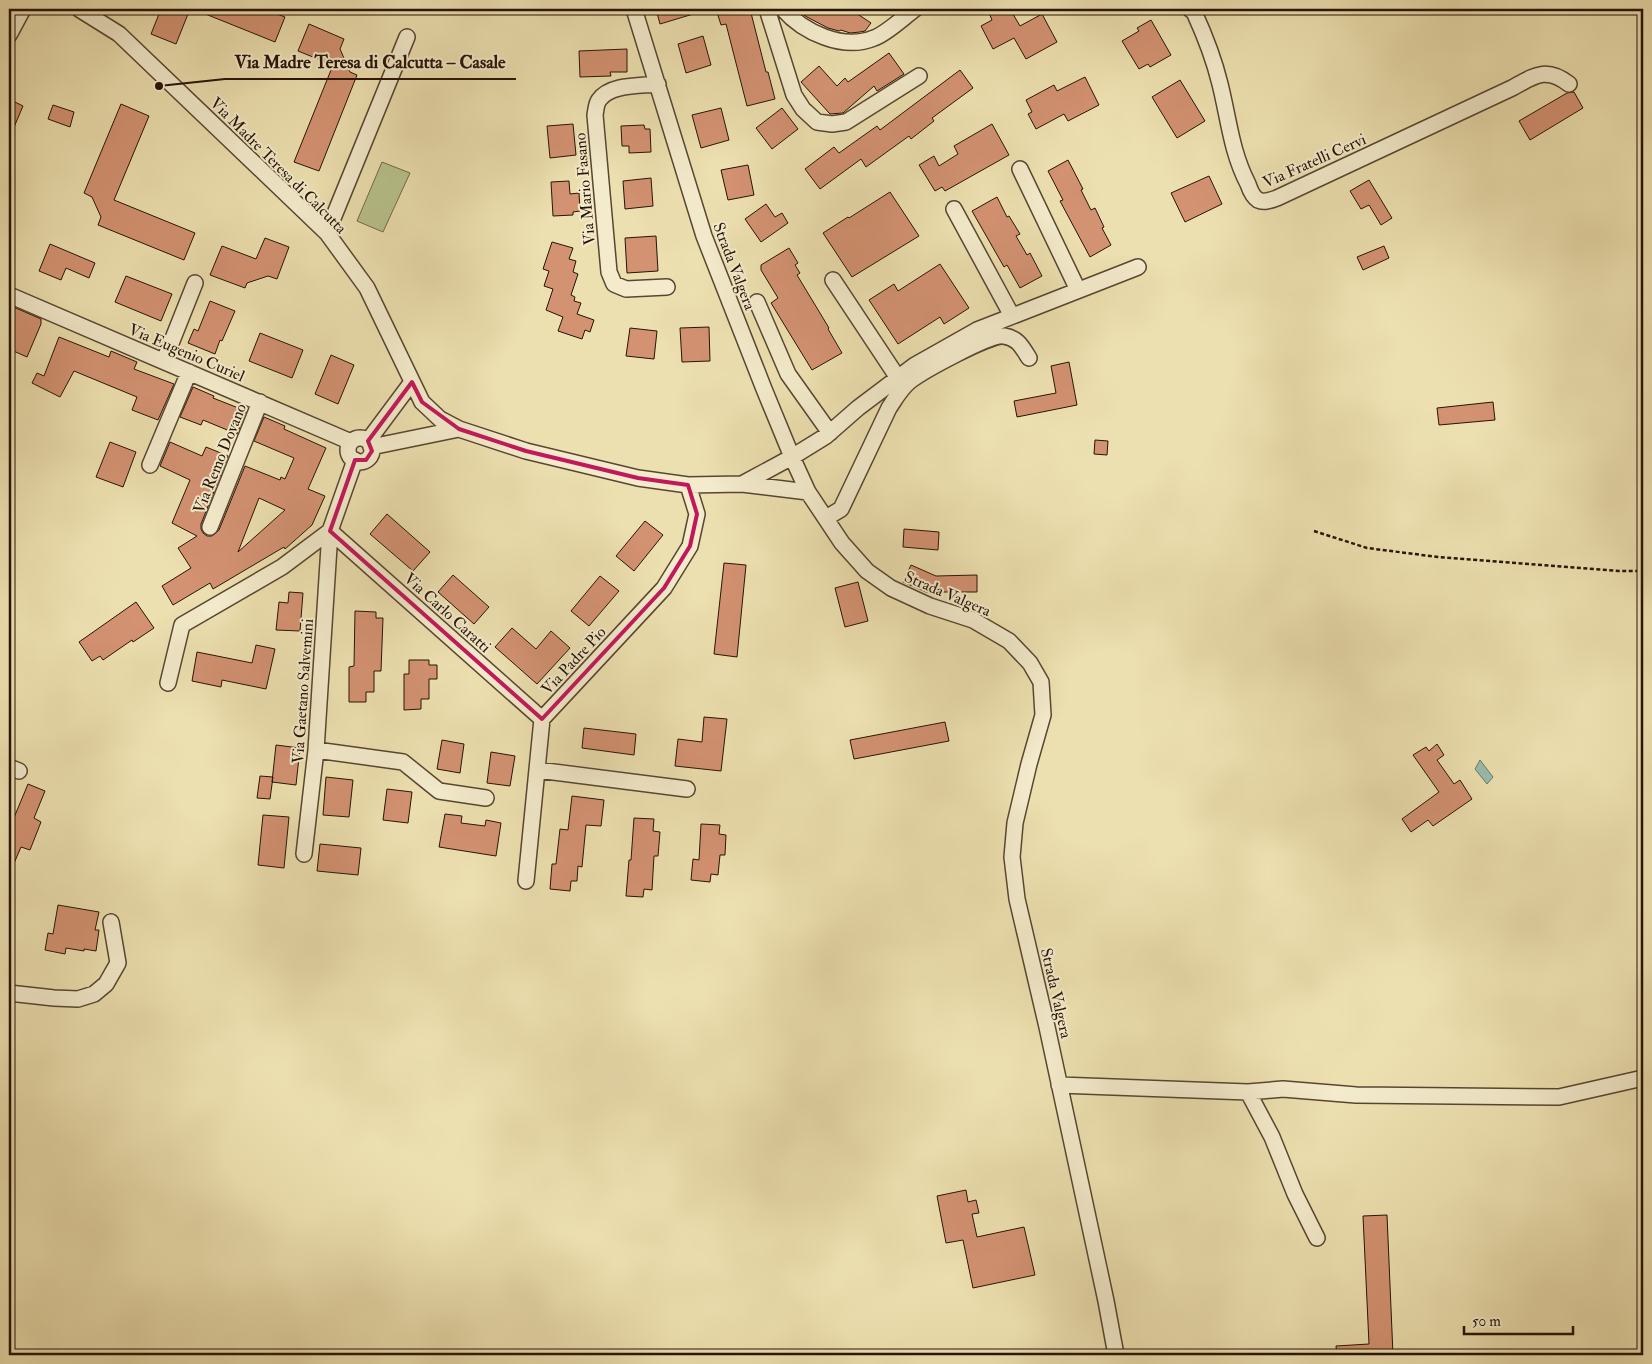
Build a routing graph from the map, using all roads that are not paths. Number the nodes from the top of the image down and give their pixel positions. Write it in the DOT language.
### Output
graph roads {
  1 [pos="23,9"];
  2 [pos="79,9"];
  3 [pos="634,9"];
  4 [pos="767,9"];
  5 [pos="783,9"];
  6 [pos="915,9"];
  7 [pos="1190,9"];
  8 [pos="9,34"];
  9 [pos="407,37"];
  10 [pos="919,76"];
  11 [pos="658,84"];
  12 [pos="1569,84"];
  13 [pos="1020,169"];
  14 [pos="954,209"];
  15 [pos="327,233"];
  16 [pos="1138,266"];
  17 [pos="833,280"];
  18 [pos="194,284"];
  19 [pos="667,287"];
  20 [pos="1078,290"];
  21 [pos="9,295"];
  22 [pos="757,302"];
  23 [pos="1012,316"];
  24 [pos="1029,358"];
  25 [pos="164,361"];
  26 [pos="189,372"];
  27 [pos="898,378"];
  28 [pos="412,382"];
  29 [pos="260,402"];
  30 [pos="459,429"];
  31 [pos="830,433"];
  32 [pos="351,442"];
  33 [pos="370,444"];
  34 [pos="792,457"];
  35 [pos="355,460"];
  36 [pos="150,465"];
  37 [pos="742,484"];
  38 [pos="688,485"];
  39 [pos="808,492"];
  40 [pos="826,518"];
  41 [pos="210,527"];
  42 [pos="330,530"];
  43 [pos="168,683"];
  44 [pos="542,719"];
  45 [pos="316,750"];
  46 [pos="538,770"];
  47 [pos="687,789"];
  48 [pos="486,798"];
  49 [pos="304,854"];
  50 [pos="526,881"];
  51 [pos="111,922"];
  52 [pos="9,993"];
  53 [pos="1643,1078"];
  54 [pos="1059,1085"];
  55 [pos="1248,1092"];
  56 [pos="1317,1238"];
  57 [pos="1116,1355"];
  1 -- 8 [label="street"];
  2 -- 15 [label="street, Via Madre Teresa di Calcutta"];
  3 -- 11 [label="street, Strada Valgera"];
  4 -- 10 [label="street"];
  5 -- 6 [label="street"];
  7 -- 12 [label="street, Via Fratelli Cervi"];
  9 -- 15 [label="street"];
  11 -- 19 [label="street, Via Mario Fasano"];
  11 -- 34 [label="street, Strada Valgera"];
  13 -- 20 [label="street"];
  14 -- 23 [label="street"];
  15 -- 28 [label="street, Via Madre Teresa di Calcutta"];
  16 -- 20 [label="street, Via Madre Teresa di Calcutta"];
  17 -- 27 [label="street"];
  18 -- 25 [label="street"];
  20 -- 23 [label="street, Via Madre Teresa di Calcutta"];
  21 -- 25 [label="street, Via Eugenio Curiel"];
  22 -- 31 [label="street"];
  23 -- 27 [label="street, Via Madre Teresa di Calcutta"];
  24 -- 40 [label="street"];
  25 -- 26 [label="street, Via Eugenio Curiel"];
  26 -- 29 [label="street, Via Eugenio Curiel"];
  26 -- 36 [label="street"];
  27 -- 31 [label="street, Via Madre Teresa di Calcutta"];
  28 -- 30 [label="street, Via Madre Teresa di Calcutta"];
  28 -- 33 [label="street"];
  29 -- 32 [label="street, Via Eugenio Curiel"];
  29 -- 41 [label="street, Via Remo Dovano"];
  30 -- 33 [label="street"];
  30 -- 38 [label="street, Via Madre Teresa di Calcutta"];
  31 -- 34 [label="street, Via Madre Teresa di Calcutta"];
  32 -- 33 [label="street"];
  32 -- 35 [label="street"];
  33 -- 35 [label="street"];
  34 -- 37 [label="street, Via Madre Teresa di Calcutta"];
  34 -- 39 [label="street, Strada Valgera"];
  35 -- 42 [label="street"];
  37 -- 38 [label="street, Via Madre Teresa di Calcutta"];
  37 -- 39 [label="street, Via Madre Teresa di Calcutta"];
  38 -- 44 [label="street, Via Padre Pio"];
  39 -- 40 [label="street, Strada Valgera"];
  40 -- 54 [label="street, Strada Valgera"];
  42 -- 43 [label="street"];
  42 -- 44 [label="street, Via Carlo Caratti"];
  42 -- 45 [label="street, Via Gaetano Salvemini"];
  44 -- 46 [label="street, Via Padre Pio"];
  45 -- 48 [label="street"];
  45 -- 49 [label="street, Via Gaetano Salvemini"];
  46 -- 47 [label="street"];
  46 -- 50 [label="street, Via Padre Pio"];
  51 -- 52 [label="street"];
  53 -- 55 [label="street"];
  54 -- 55 [label="street"];
  54 -- 57 [label="street, Strada Valgera"];
  55 -- 56 [label="street"];
}
